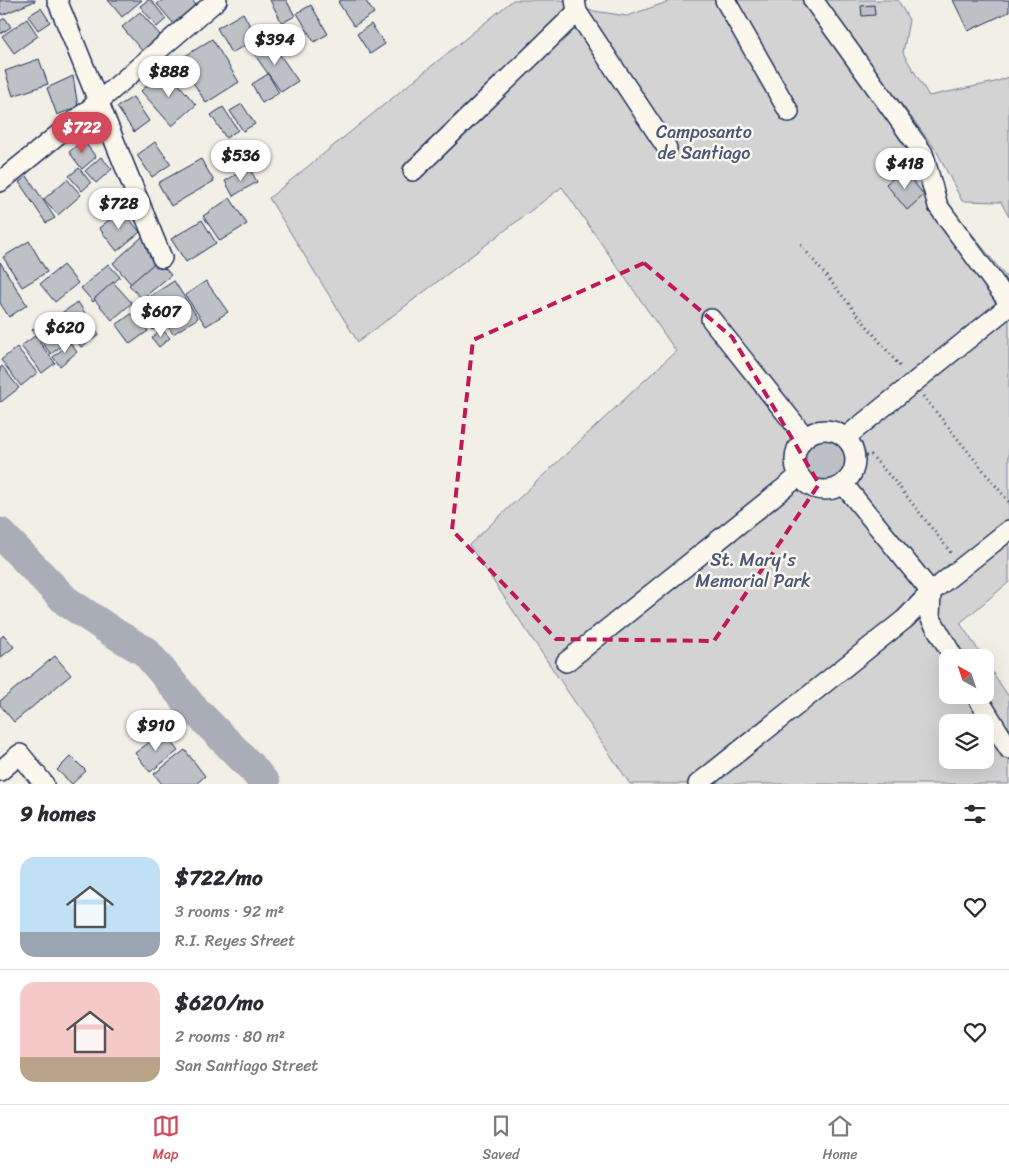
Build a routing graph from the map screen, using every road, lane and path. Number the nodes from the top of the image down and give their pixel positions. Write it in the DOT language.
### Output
graph roads {
  1 [pos="57,0"];
  2 [pos="217,0"];
  3 [pos="725,0"];
  4 [pos="813,0"];
  5 [pos="576,6"];
  6 [pos="98,102"];
  7 [pos="789,112"];
  8 [pos="667,148"];
  9 [pos="413,171"];
  10 [pos="0,182"];
  11 [pos="162,258"];
  12 [pos="1009,305"];
  13 [pos="711,320"];
  14 [pos="805,437"];
  15 [pos="846,437"];
  16 [pos="856,458"];
  17 [pos="799,476"];
  18 [pos="844,485"];
  19 [pos="1009,530"];
  20 [pos="962,567"];
  21 [pos="931,592"];
  22 [pos="949,649"];
  23 [pos="566,662"];
  24 [pos="982,704"];
  25 [pos="1009,749"];
  26 [pos="0,771"];
  27 [pos="44,784"];
  28 [pos="698,784"];
  1 -- 6 [label="street"];
  2 -- 6 [label="street"];
  3 -- 7 [label="street"];
  4 -- 12 [label="street"];
  5 -- 8 [label="street"];
  5 -- 9 [label="street"];
  6 -- 10 [label="street"];
  6 -- 11 [label="street"];
  12 -- 15 [label="street"];
  13 -- 14 [label="street"];
  14 -- 15 [label="street"];
  14 -- 17 [label="street"];
  15 -- 16 [label="street"];
  16 -- 18 [label="street"];
  16 -- 20 [label="path"];
  17 -- 18 [label="street"];
  17 -- 23 [label="street"];
  18 -- 21 [label="street"];
  19 -- 20 [label="street"];
  20 -- 21 [label="street"];
  21 -- 22 [label="street"];
  21 -- 28 [label="street"];
  24 -- 25 [label="street"];
  26 -- 27 [label="street"];
}
